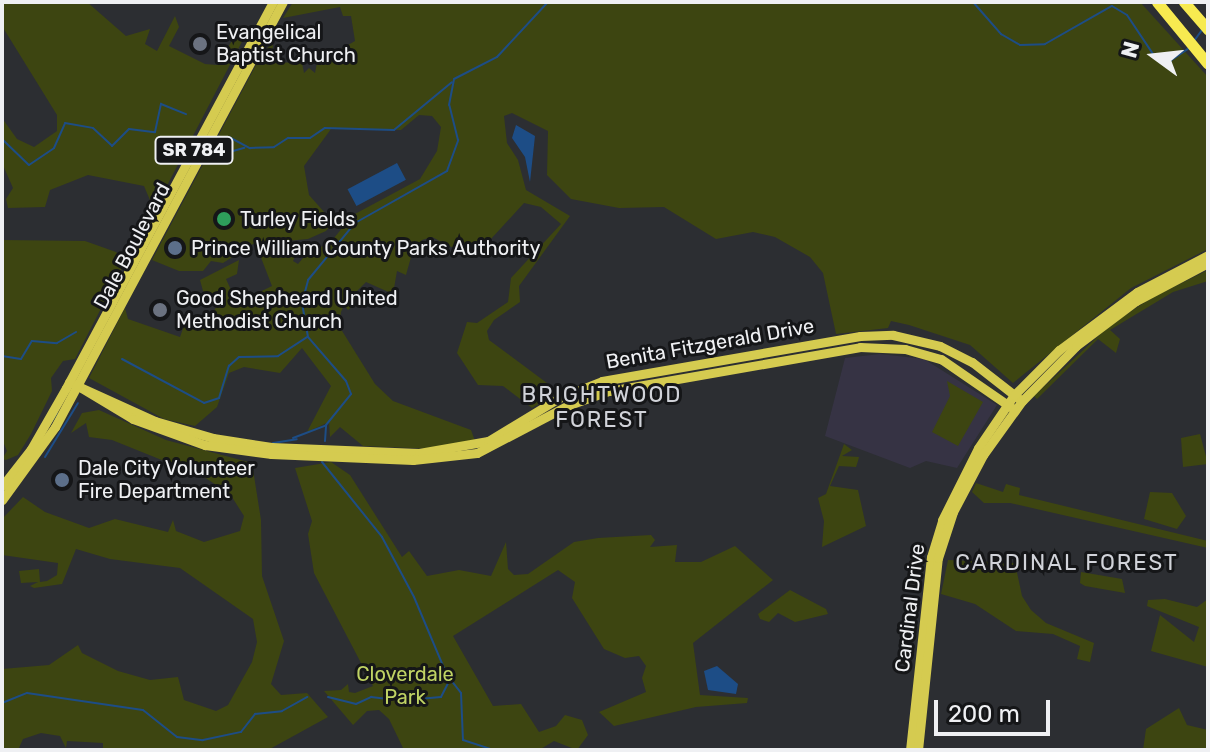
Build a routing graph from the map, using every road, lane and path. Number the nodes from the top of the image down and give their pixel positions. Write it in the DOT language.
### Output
graph roads {
  1 [pos="273,2"];
  2 [pos="283,2"];
  3 [pos="1149,2"];
  4 [pos="1157,2"];
  5 [pos="1184,3"];
  6 [pos="1172,22"];
  7 [pos="1208,30"];
  8 [pos="1208,64"];
  9 [pos="1208,255"];
  10 [pos="1208,263"];
  11 [pos="74,384"];
  12 [pos="100,402"];
  13 [pos="1015,402"];
  14 [pos="55,427"];
  15 [pos="2,486"];
  16 [pos="2,500"];
  17 [pos="910,750"];
  18 [pos="918,750"];
  1 -- 11 [label="main road, Dale Boulevard / SR 784"];
  2 -- 11 [label="main road, Dale Boulevard / SR 784"];
  3 -- 6 [label="highway"];
  4 -- 6 [label="highway"];
  5 -- 7 [label="highway"];
  6 -- 8 [label="highway"];
  9 -- 13 [label="main road, Cardinal Drive"];
  10 -- 13 [label="main road, Cardinal Drive"];
  11 -- 12 [label="main road, Benita Fitzgerald Drive"];
  11 -- 13 [label="main road, Benita Fitzgerald Drive"];
  11 -- 14 [label="main road, Dale Boulevard / SR 784"];
  11 -- 15 [label="main road, Dale Boulevard / SR 784"];
  12 -- 13 [label="main road, Benita Fitzgerald Drive"];
  12 -- 14 [label="main road"];
  13 -- 17 [label="main road, Cardinal Drive"];
  13 -- 18 [label="main road, Cardinal Drive"];
  14 -- 16 [label="main road, Dale Boulevard / SR 784"];
}
